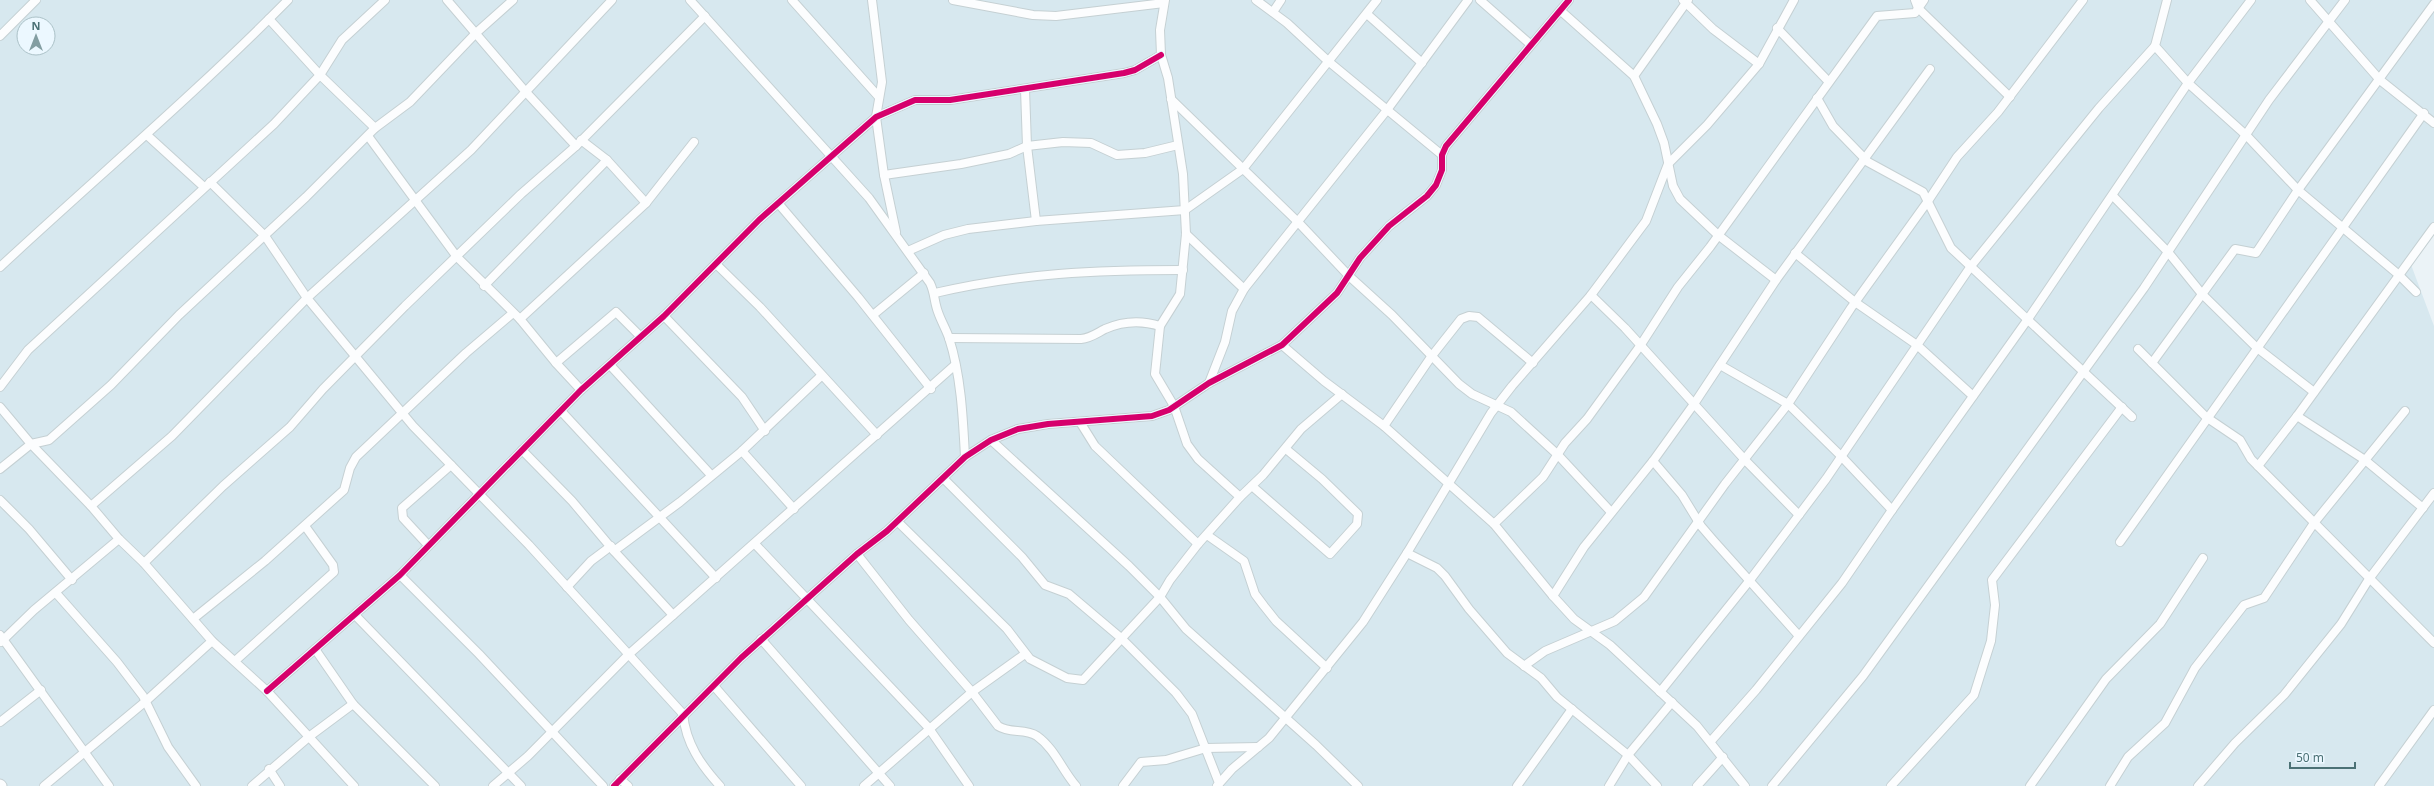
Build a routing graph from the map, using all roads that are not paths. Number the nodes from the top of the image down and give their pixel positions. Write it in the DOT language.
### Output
graph roads {
  1 [pos="36,0"];
  2 [pos="288,0"];
  3 [pos="385,0"];
  4 [pos="447,0"];
  5 [pos="512,0"];
  6 [pos="612,0"];
  7 [pos="690,0"];
  8 [pos="792,0"];
  9 [pos="872,0"];
  10 [pos="953,0"];
  11 [pos="1256,0"];
  12 [pos="1282,0"];
  13 [pos="1377,0"];
  14 [pos="1468,0"];
  15 [pos="1480,0"];
  16 [pos="1569,0"];
  17 [pos="1924,0"];
  18 [pos="2082,0"];
  19 [pos="2167,0"];
  20 [pos="2251,0"];
  21 [pos="2310,0"];
  22 [pos="2345,0"];
  23 [pos="1164,1"];
  24 [pos="1686,1"];
  25 [pos="1791,1"];
  26 [pos="1917,4"];
  27 [pos="2434,4"];
  28 [pos="1561,11"];
  29 [pos="1273,12"];
  30 [pos="1367,14"];
  31 [pos="705,16"];
  32 [pos="269,19"];
  33 [pos="2329,21"];
  34 [pos="1777,28"];
  35 [pos="476,33"];
  36 [pos="0,36"];
  37 [pos="1530,44"];
  38 [pos="2155,46"];
  39 [pos="1161,55"];
  40 [pos="1328,61"];
  41 [pos="1422,63"];
  42 [pos="1759,64"];
  43 [pos="1930,69"];
  44 [pos="320,75"];
  45 [pos="1634,76"];
  46 [pos="2380,80"];
  47 [pos="1828,81"];
  48 [pos="2188,83"];
  49 [pos="1025,89"];
  50 [pos="525,91"];
  51 [pos="878,96"];
  52 [pos="2010,97"];
  53 [pos="1817,98"];
  54 [pos="1171,99"];
  55 [pos="1387,110"];
  56 [pos="2424,113"];
  57 [pos="876,116"];
  58 [pos="2434,123"];
  59 [pos="376,128"];
  60 [pos="148,136"];
  61 [pos="368,136"];
  62 [pos="2247,136"];
  63 [pos="694,142"];
  64 [pos="579,143"];
  65 [pos="1178,145"];
  66 [pos="1027,146"];
  67 [pos="1442,156"];
  68 [pos="832,157"];
  69 [pos="1863,158"];
  70 [pos="607,160"];
  71 [pos="1668,164"];
  72 [pos="1243,169"];
  73 [pos="884,175"];
  74 [pos="207,184"];
  75 [pos="2298,190"];
  76 [pos="2113,196"];
  77 [pos="415,200"];
  78 [pos="1928,201"];
  79 [pos="646,203"];
  80 [pos="778,203"];
  81 [pos="1185,210"];
  82 [pos="1036,221"];
  83 [pos="1298,222"];
  84 [pos="2342,227"];
  85 [pos="2434,227"];
  86 [pos="896,234"];
  87 [pos="1186,234"];
  88 [pos="1718,235"];
  89 [pos="265,236"];
  90 [pos="908,251"];
  91 [pos="2168,252"];
  92 [pos="1796,253"];
  93 [pos="457,257"];
  94 [pos="716,264"];
  95 [pos="1971,266"];
  96 [pos="0,267"];
  97 [pos="1183,270"];
  98 [pos="924,273"];
  99 [pos="2399,275"];
  100 [pos="1349,276"];
  101 [pos="1776,280"];
  102 [pos="484,286"];
  103 [pos="1244,289"];
  104 [pos="2416,292"];
  105 [pos="935,293"];
  106 [pos="2202,294"];
  107 [pos="1591,295"];
  108 [pos="307,298"];
  109 [pos="1855,302"];
  110 [pos="513,312"];
  111 [pos="873,315"];
  112 [pos="664,316"];
  113 [pos="520,319"];
  114 [pos="2028,319"];
  115 [pos="1160,326"];
  116 [pos="640,336"];
  117 [pos="949,338"];
  118 [pos="1282,345"];
  119 [pos="1917,345"];
  120 [pos="1640,346"];
  121 [pos="2256,347"];
  122 [pos="2138,349"];
  123 [pos="355,357"];
  124 [pos="1431,357"];
  125 [pos="556,363"];
  126 [pos="1533,363"];
  127 [pos="2152,363"];
  128 [pos="610,365"];
  129 [pos="1720,365"];
  130 [pos="955,366"];
  131 [pos="2083,370"];
  132 [pos="821,376"];
  133 [pos="1209,383"];
  134 [pos="0,386"];
  135 [pos="931,389"];
  136 [pos="582,390"];
  137 [pos="2314,392"];
  138 [pos="1342,394"];
  139 [pos="1973,396"];
  140 [pos="1497,404"];
  141 [pos="1694,404"];
  142 [pos="1788,404"];
  143 [pos="1174,406"];
  144 [pos="0,407"];
  145 [pos="2122,408"];
  146 [pos="561,411"];
  147 [pos="2406,411"];
  148 [pos="404,414"];
  149 [pos="2297,416"];
  150 [pos="2132,417"];
  151 [pos="2206,417"];
  152 [pos="1080,422"];
  153 [pos="1384,426"];
  154 [pos="765,431"];
  155 [pos="877,436"];
  156 [pos="991,440"];
  157 [pos="31,444"];
  158 [pos="522,450"];
  159 [pos="1286,450"];
  160 [pos="742,451"];
  161 [pos="1558,455"];
  162 [pos="1841,456"];
  163 [pos="965,457"];
  164 [pos="1745,460"];
  165 [pos="2365,460"];
  166 [pos="1653,461"];
  167 [pos="451,465"];
  168 [pos="2258,466"];
  169 [pos="0,468"];
  170 [pos="711,475"];
  171 [pos="943,478"];
  172 [pos="1448,483"];
  173 [pos="1252,486"];
  174 [pos="479,493"];
  175 [pos="2434,493"];
  176 [pos="1240,497"];
  177 [pos="0,500"];
  178 [pos="91,506"];
  179 [pos="794,508"];
  180 [pos="2423,508"];
  181 [pos="1892,510"];
  182 [pos="1611,512"];
  183 [pos="1799,515"];
  184 [pos="660,516"];
  185 [pos="1698,521"];
  186 [pos="898,522"];
  187 [pos="2314,523"];
  188 [pos="1494,524"];
  189 [pos="304,526"];
  190 [pos="1207,535"];
  191 [pos="119,539"];
  192 [pos="2120,542"];
  193 [pos="755,544"];
  194 [pos="1198,544"];
  195 [pos="428,545"];
  196 [pos="612,549"];
  197 [pos="1407,553"];
  198 [pos="857,554"];
  199 [pos="2203,558"];
  200 [pos="144,563"];
  201 [pos="400,575"];
  202 [pos="716,578"];
  203 [pos="2369,579"];
  204 [pos="72,580"];
  205 [pos="1750,580"];
  206 [pos="567,587"];
  207 [pos="56,593"];
  208 [pos="1553,596"];
  209 [pos="1160,597"];
  210 [pos="806,598"];
  211 [pos="355,615"];
  212 [pos="673,616"];
  213 [pos="193,618"];
  214 [pos="1591,632"];
  215 [pos="1799,636"];
  216 [pos="1121,638"];
  217 [pos="1,639"];
  218 [pos="762,639"];
  219 [pos="212,641"];
  220 [pos="2434,643"];
  221 [pos="315,649"];
  222 [pos="1025,654"];
  223 [pos="628,655"];
  224 [pos="235,661"];
  225 [pos="1524,666"];
  226 [pos="1328,668"];
  227 [pos="714,686"];
  228 [pos="41,690"];
  229 [pos="267,691"];
  230 [pos="972,692"];
  231 [pos="1660,692"];
  232 [pos="146,701"];
  233 [pos="1672,702"];
  234 [pos="353,704"];
  235 [pos="1572,709"];
  236 [pos="2434,710"];
  237 [pos="683,714"];
  238 [pos="1285,717"];
  239 [pos="0,722"];
  240 [pos="928,728"];
  241 [pos="550,732"];
  242 [pos="310,736"];
  243 [pos="1711,741"];
  244 [pos="1258,747"];
  245 [pos="1206,748"];
  246 [pos="86,751"];
  247 [pos="1628,755"];
  248 [pos="1723,757"];
  249 [pos="270,770"];
  250 [pos="878,772"];
  251 [pos="510,773"];
  252 [pos="620,779"];
  253 [pos="1218,784"];
  254 [pos="44,786"];
  255 [pos="109,786"];
  256 [pos="196,786"];
  257 [pos="252,786"];
  258 [pos="280,786"];
  259 [pos="354,786"];
  260 [pos="435,786"];
  261 [pos="493,786"];
  262 [pos="521,786"];
  263 [pos="603,786"];
  264 [pos="614,786"];
  265 [pos="628,786"];
  266 [pos="720,786"];
  267 [pos="801,786"];
  268 [pos="864,786"];
  269 [pos="890,786"];
  270 [pos="969,786"];
  271 [pos="1076,786"];
  272 [pos="1123,786"];
  273 [pos="1358,786"];
  274 [pos="1518,786"];
  275 [pos="1609,786"];
  276 [pos="1658,786"];
  277 [pos="1697,786"];
  278 [pos="1745,786"];
  279 [pos="1772,786"];
  280 [pos="1890,786"];
  281 [pos="2030,786"];
  282 [pos="2110,786"];
  283 [pos="2198,786"];
  284 [pos="2379,786"];
  1 -- 36 [label="street"];
  2 -- 32 [label="street"];
  3 -- 44 [label="street"];
  4 -- 35 [label="street"];
  5 -- 35 [label="street"];
  6 -- 50 [label="street"];
  7 -- 31 [label="street"];
  8 -- 51 [label="street"];
  9 -- 51 [label="street"];
  10 -- 23 [label="street"];
  11 -- 29 [label="street"];
  12 -- 29 [label="street"];
  13 -- 30 [label="street"];
  14 -- 41 [label="street"];
  15 -- 37 [label="street"];
  16 -- 28 [label="street"];
  17 -- 26 [label="street"];
  18 -- 52 [label="street"];
  19 -- 38 [label="street"];
  20 -- 48 [label="street"];
  21 -- 33 [label="street"];
  22 -- 33 [label="street"];
  23 -- 39 [label="street"];
  24 -- 42 [label="street"];
  24 -- 45 [label="street"];
  25 -- 34 [label="street"];
  26 -- 47 [label="street"];
  26 -- 52 [label="street"];
  27 -- 46 [label="street"];
  28 -- 37 [label="street"];
  28 -- 45 [label="street"];
  29 -- 40 [label="street"];
  30 -- 40 [label="street"];
  30 -- 41 [label="street"];
  31 -- 64 [label="street"];
  31 -- 68 [label="street"];
  32 -- 44 [label="street"];
  32 -- 60 [label="street"];
  33 -- 46 [label="street"];
  33 -- 62 [label="street"];
  34 -- 42 [label="street"];
  34 -- 47 [label="street"];
  35 -- 50 [label="street"];
  35 -- 59 [label="street"];
  37 -- 67 [label="street"];
  38 -- 48 [label="street"];
  38 -- 95 [label="street"];
  39 -- 49 [label="street"];
  39 -- 54 [label="street"];
  40 -- 55 [label="street"];
  40 -- 72 [label="street"];
  41 -- 55 [label="street"];
  42 -- 71 [label="street"];
  43 -- 69 [label="street"];
  44 -- 59 [label="street"];
  44 -- 74 [label="street"];
  45 -- 71 [label="street"];
  46 -- 56 [label="street"];
  46 -- 75 [label="street"];
  47 -- 53 [label="street"];
  48 -- 62 [label="street"];
  48 -- 76 [label="street"];
  49 -- 57 [label="street"];
  49 -- 66 [label="street"];
  50 -- 64 [label="street"];
  50 -- 77 [label="street"];
  51 -- 57 [label="street"];
  52 -- 78 [label="street"];
  53 -- 69 [label="street"];
  53 -- 88 [label="street"];
  54 -- 65 [label="street"];
  54 -- 72 [label="street"];
  55 -- 67 [label="street"];
  55 -- 83 [label="street"];
  56 -- 58 [label="street"];
  56 -- 84 [label="street"];
  57 -- 68 [label="street"];
  57 -- 73 [label="street"];
  59 -- 61 [label="street"];
  60 -- 74 [label="street"];
  60 -- 96 [label="street"];
  61 -- 77 [label="street"];
  61 -- 89 [label="street"];
  62 -- 75 [label="street"];
  62 -- 91 [label="street"];
  63 -- 79 [label="street"];
  64 -- 70 [label="street"];
  64 -- 93 [label="street"];
  65 -- 66 [label="street"];
  65 -- 81 [label="street"];
  66 -- 73 [label="street"];
  66 -- 82 [label="street"];
  67 -- 100 [label="street"];
  68 -- 80 [label="street"];
  68 -- 86 [label="street"];
  69 -- 78 [label="street"];
  69 -- 92 [label="street"];
  70 -- 79 [label="street"];
  70 -- 102 [label="street"];
  71 -- 88 [label="street"];
  71 -- 107 [label="street"];
  72 -- 81 [label="street"];
  72 -- 83 [label="street"];
  73 -- 86 [label="street"];
  74 -- 89 [label="street"];
  74 -- 134 [label="street"];
  75 -- 84 [label="street"];
  75 -- 106 [label="street"];
  76 -- 91 [label="street"];
  76 -- 114 [label="street"];
  77 -- 93 [label="street"];
  77 -- 108 [label="street"];
  78 -- 95 [label="street"];
  78 -- 109 [label="street"];
  79 -- 113 [label="street"];
  80 -- 94 [label="street"];
  80 -- 111 [label="street"];
  81 -- 82 [label="street"];
  81 -- 87 [label="street"];
  82 -- 90 [label="street"];
  83 -- 100 [label="street"];
  83 -- 103 [label="street"];
  84 -- 99 [label="street"];
  84 -- 121 [label="street"];
  85 -- 99 [label="street"];
  86 -- 90 [label="street"];
  87 -- 97 [label="street"];
  87 -- 103 [label="street"];
  88 -- 101 [label="street"];
  88 -- 120 [label="street"];
  89 -- 108 [label="street"];
  89 -- 157 [label="street"];
  90 -- 98 [label="street"];
  91 -- 106 [label="street"];
  91 -- 131 [label="street"];
  92 -- 101 [label="street"];
  92 -- 109 [label="street"];
  93 -- 102 [label="street"];
  93 -- 123 [label="street"];
  94 -- 112 [label="street"];
  94 -- 132 [label="street"];
  95 -- 114 [label="street"];
  95 -- 119 [label="street"];
  97 -- 105 [label="street"];
  97 -- 115 [label="street"];
  98 -- 105 [label="street"];
  98 -- 111 [label="street"];
  99 -- 104 [label="street"];
  99 -- 137 [label="street"];
  100 -- 118 [label="street"];
  100 -- 124 [label="street"];
  101 -- 129 [label="street"];
  102 -- 110 [label="street"];
  103 -- 133 [label="street"];
  105 -- 117 [label="street"];
  106 -- 121 [label="street"];
  106 -- 127 [label="street"];
  107 -- 120 [label="street"];
  107 -- 126 [label="street"];
  108 -- 123 [label="street"];
  108 -- 178 [label="street"];
  109 -- 119 [label="street"];
  109 -- 142 [label="street"];
  110 -- 113 [label="street"];
  110 -- 148 [label="street"];
  111 -- 135 [label="street"];
  112 -- 116 [label="street"];
  112 -- 154 [label="street"];
  113 -- 125 [label="street"];
  114 -- 131 [label="street"];
  114 -- 139 [label="street"];
  115 -- 117 [label="street"];
  115 -- 143 [label="street"];
  116 -- 125 [label="street"];
  116 -- 128 [label="street"];
  117 -- 130 [label="street"];
  118 -- 133 [label="street"];
  118 -- 138 [label="street"];
  119 -- 139 [label="street"];
  119 -- 162 [label="street"];
  120 -- 141 [label="street"];
  120 -- 161 [label="street"];
  121 -- 137 [label="street"];
  121 -- 151 [label="street"];
  122 -- 127 [label="street"];
  123 -- 148 [label="street"];
  123 -- 200 [label="street"];
  124 -- 126 [label="street"];
  124 -- 140 [label="street"];
  124 -- 153 [label="street"];
  125 -- 136 [label="street"];
  126 -- 140 [label="street"];
  127 -- 151 [label="street"];
  128 -- 136 [label="street"];
  128 -- 170 [label="street"];
  129 -- 141 [label="street"];
  129 -- 142 [label="street"];
  130 -- 135 [label="street"];
  130 -- 163 [label="street"];
  131 -- 145 [label="street"];
  131 -- 279 [label="street"];
  132 -- 154 [label="street"];
  132 -- 155 [label="street"];
  133 -- 143 [label="street"];
  135 -- 155 [label="street"];
  136 -- 146 [label="street"];
  137 -- 149 [label="street"];
  138 -- 153 [label="street"];
  138 -- 159 [label="street"];
  139 -- 181 [label="street"];
  140 -- 161 [label="street"];
  140 -- 172 [label="street"];
  141 -- 164 [label="street"];
  141 -- 166 [label="street"];
  142 -- 162 [label="street"];
  142 -- 164 [label="street"];
  143 -- 152 [label="street"];
  143 -- 176 [label="street"];
  144 -- 157 [label="street"];
  145 -- 150 [label="street"];
  145 -- 280 [label="street"];
  146 -- 158 [label="street"];
  146 -- 184 [label="street"];
  147 -- 165 [label="street"];
  148 -- 167 [label="street"];
  148 -- 189 [label="street"];
  149 -- 165 [label="street"];
  149 -- 168 [label="street"];
  151 -- 168 [label="street"];
  151 -- 192 [label="street"];
  152 -- 156 [label="street"];
  152 -- 194 [label="street"];
  153 -- 172 [label="street"];
  154 -- 160 [label="street"];
  155 -- 179 [label="street"];
  156 -- 163 [label="street"];
  156 -- 209 [label="street"];
  157 -- 169 [label="street"];
  157 -- 178 [label="street"];
  158 -- 174 [label="street"];
  158 -- 196 [label="street"];
  159 -- 173 [label="street"];
  159 -- 173 [label="street"];
  160 -- 170 [label="street"];
  160 -- 179 [label="street"];
  161 -- 182 [label="street"];
  161 -- 188 [label="street"];
  162 -- 181 [label="street"];
  162 -- 183 [label="street"];
  163 -- 171 [label="street"];
  164 -- 183 [label="street"];
  164 -- 185 [label="street"];
  165 -- 180 [label="street"];
  165 -- 187 [label="street"];
  166 -- 182 [label="street"];
  166 -- 185 [label="street"];
  167 -- 174 [label="street"];
  167 -- 195 [label="street"];
  168 -- 187 [label="street"];
  170 -- 184 [label="street"];
  171 -- 186 [label="street"];
  171 -- 216 [label="street"];
  172 -- 188 [label="street"];
  172 -- 197 [label="street"];
  173 -- 176 [label="street"];
  174 -- 195 [label="street"];
  174 -- 206 [label="street"];
  175 -- 180 [label="street"];
  176 -- 190 [label="street"];
  177 -- 204 [label="street"];
  178 -- 191 [label="street"];
  179 -- 193 [label="street"];
  180 -- 203 [label="street"];
  181 -- 215 [label="street"];
  182 -- 208 [label="street"];
  183 -- 205 [label="street"];
  184 -- 196 [label="street"];
  184 -- 202 [label="street"];
  185 -- 205 [label="street"];
  185 -- 214 [label="street"];
  186 -- 198 [label="street"];
  186 -- 222 [label="street"];
  187 -- 203 [label="street"];
  187 -- 282 [label="street"];
  188 -- 208 [label="street"];
  189 -- 213 [label="street"];
  189 -- 224 [label="street"];
  190 -- 194 [label="street"];
  190 -- 226 [label="street"];
  191 -- 200 [label="street"];
  191 -- 204 [label="street"];
  193 -- 202 [label="street"];
  193 -- 210 [label="street"];
  194 -- 209 [label="street"];
  195 -- 201 [label="street"];
  196 -- 206 [label="street"];
  196 -- 212 [label="street"];
  197 -- 225 [label="street"];
  197 -- 226 [label="street"];
  198 -- 210 [label="street"];
  198 -- 230 [label="street"];
  199 -- 281 [label="street"];
  200 -- 213 [label="street"];
  201 -- 211 [label="street"];
  201 -- 241 [label="street"];
  202 -- 212 [label="street"];
  203 -- 220 [label="street"];
  203 -- 283 [label="street"];
  204 -- 207 [label="street"];
  205 -- 215 [label="street"];
  205 -- 231 [label="street"];
  206 -- 223 [label="street"];
  207 -- 217 [label="street"];
  207 -- 232 [label="street"];
  208 -- 214 [label="street"];
  209 -- 216 [label="street"];
  209 -- 238 [label="street"];
  210 -- 218 [label="street"];
  210 -- 240 [label="street"];
  211 -- 221 [label="street"];
  211 -- 251 [label="street"];
  212 -- 223 [label="street"];
  213 -- 219 [label="street"];
  214 -- 225 [label="street"];
  214 -- 231 [label="street"];
  215 -- 243 [label="street"];
  216 -- 222 [label="street"];
  216 -- 245 [label="street"];
  217 -- 228 [label="street"];
  218 -- 227 [label="street"];
  218 -- 250 [label="street"];
  219 -- 224 [label="street"];
  219 -- 232 [label="street"];
  221 -- 229 [label="street"];
  221 -- 234 [label="street"];
  222 -- 230 [label="street"];
  223 -- 237 [label="street"];
  223 -- 241 [label="street"];
  224 -- 229 [label="street"];
  225 -- 235 [label="street"];
  226 -- 238 [label="street"];
  227 -- 237 [label="street"];
  227 -- 267 [label="street"];
  228 -- 239 [label="street"];
  228 -- 246 [label="street"];
  229 -- 242 [label="street"];
  230 -- 240 [label="street"];
  230 -- 271 [label="street"];
  231 -- 233 [label="street"];
  232 -- 246 [label="street"];
  232 -- 256 [label="street"];
  233 -- 243 [label="street"];
  233 -- 247 [label="street"];
  234 -- 242 [label="street"];
  234 -- 260 [label="street"];
  235 -- 247 [label="street"];
  235 -- 274 [label="street"];
  236 -- 284 [label="street"];
  237 -- 252 [label="street"];
  237 -- 266 [label="street"];
  238 -- 244 [label="street"];
  238 -- 273 [label="street"];
  240 -- 250 [label="street"];
  240 -- 270 [label="street"];
  241 -- 251 [label="street"];
  241 -- 263 [label="street"];
  242 -- 249 [label="street"];
  242 -- 259 [label="street"];
  243 -- 248 [label="street"];
  244 -- 245 [label="street"];
  244 -- 253 [label="street"];
  245 -- 253 [label="street"];
  245 -- 272 [label="street"];
  246 -- 254 [label="street"];
  246 -- 255 [label="street"];
  247 -- 275 [label="street"];
  247 -- 276 [label="street"];
  248 -- 277 [label="street"];
  248 -- 278 [label="street"];
  249 -- 257 [label="street"];
  249 -- 258 [label="street"];
  250 -- 268 [label="street"];
  250 -- 269 [label="street"];
  251 -- 261 [label="street"];
  251 -- 262 [label="street"];
  252 -- 264 [label="street"];
  252 -- 265 [label="street"];
}
